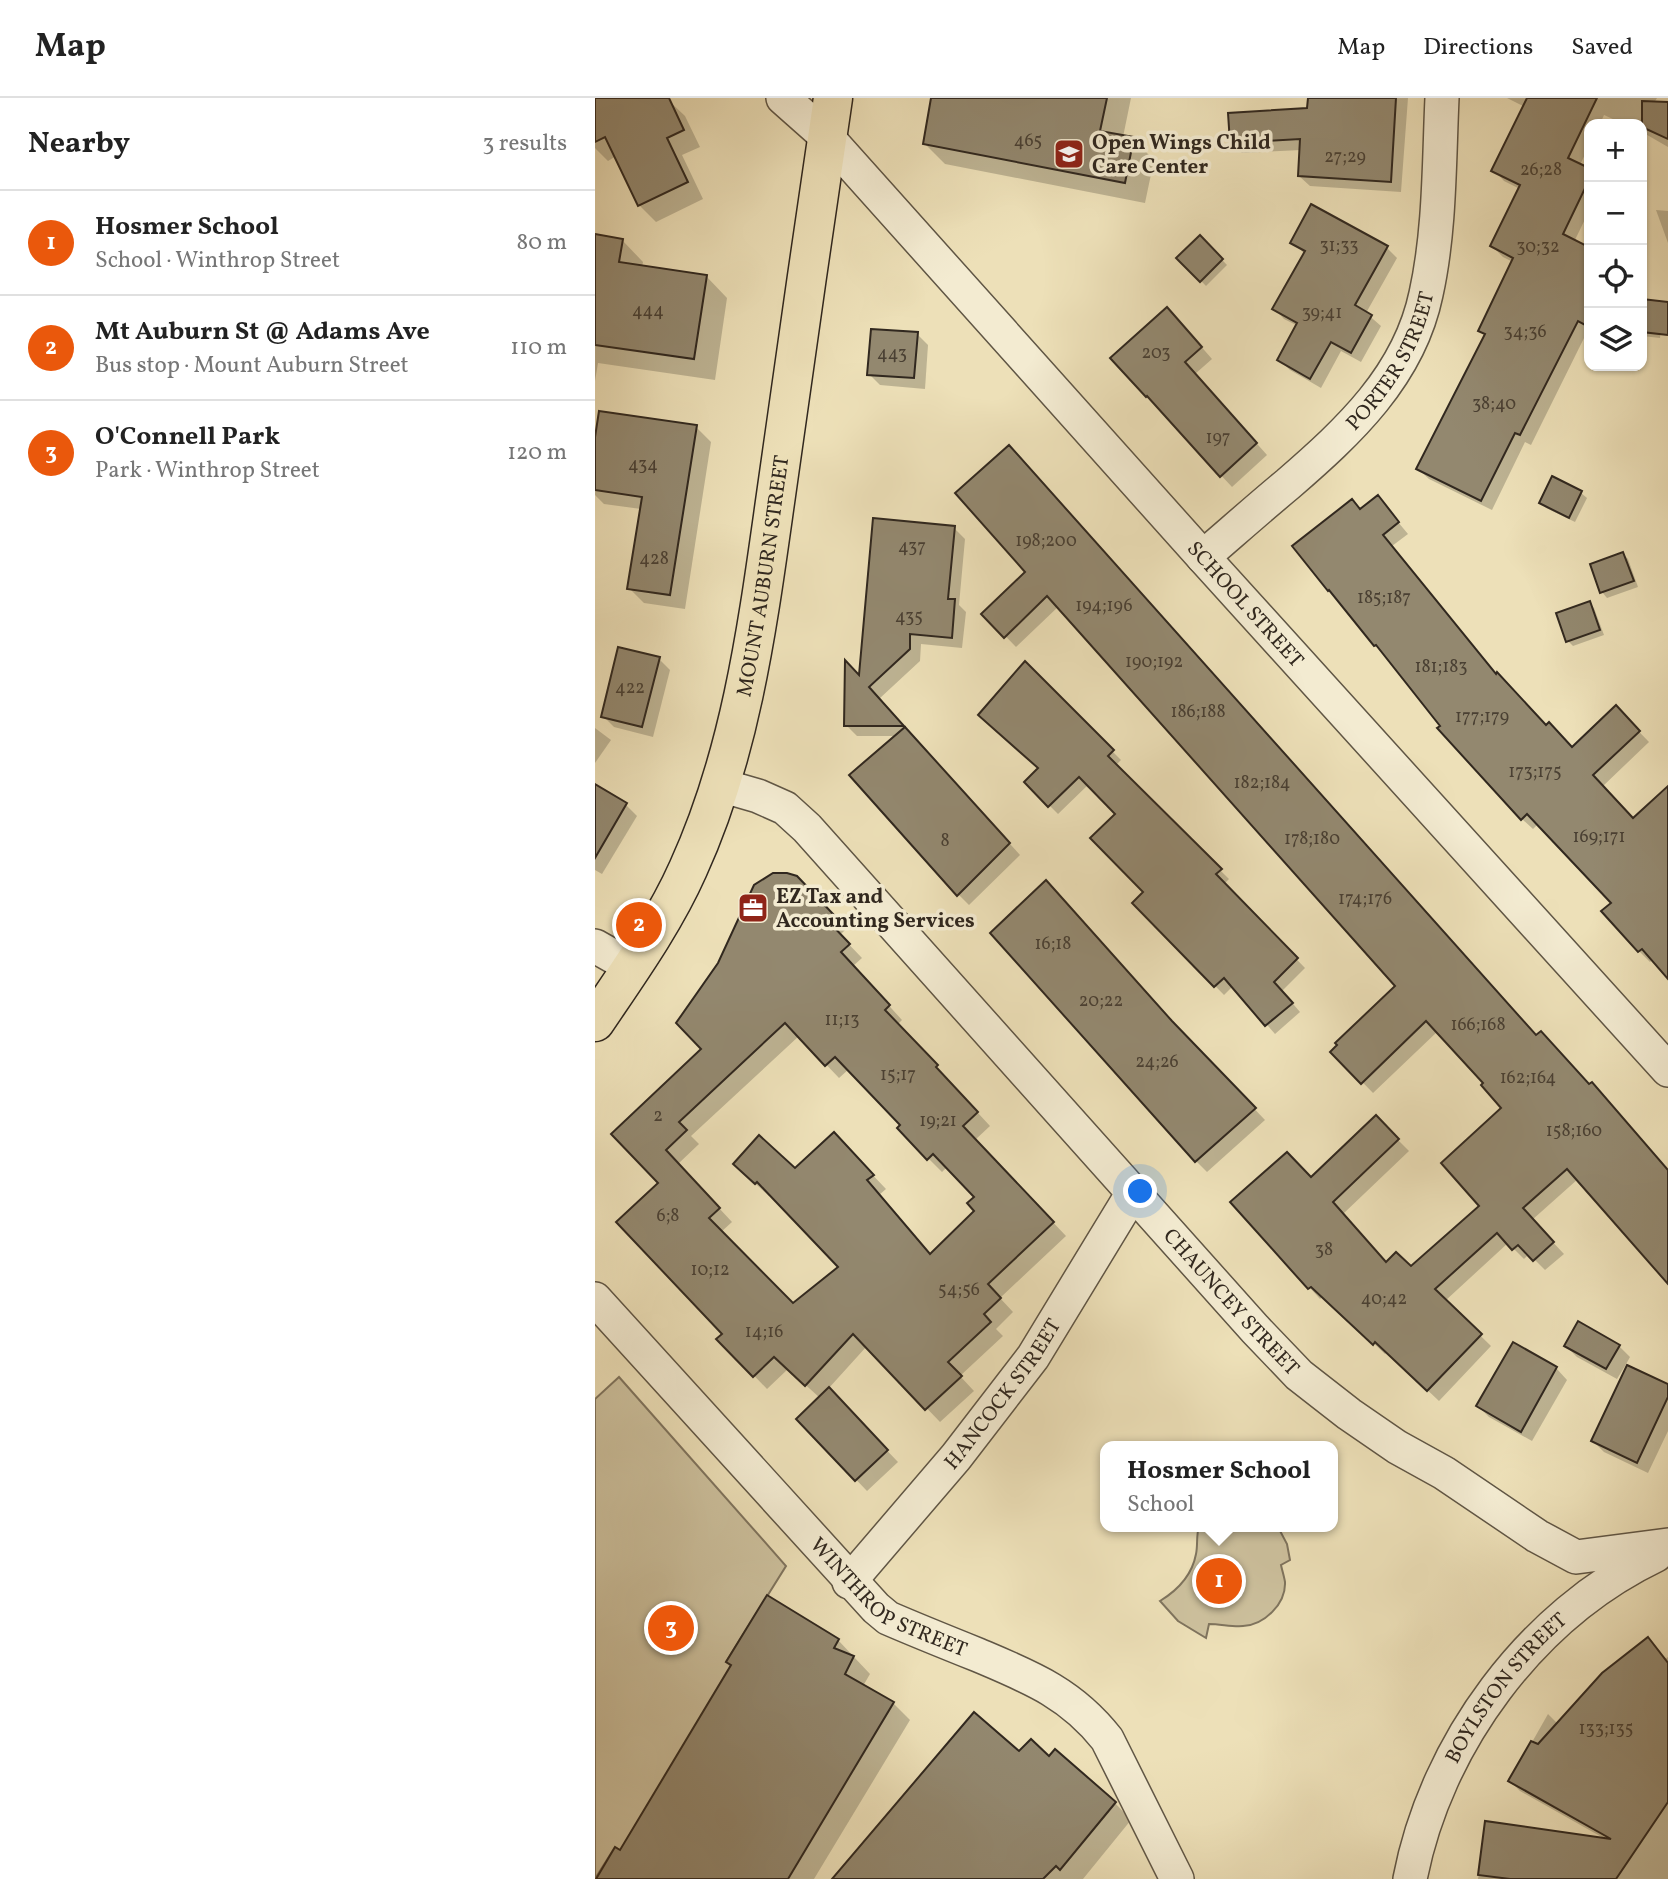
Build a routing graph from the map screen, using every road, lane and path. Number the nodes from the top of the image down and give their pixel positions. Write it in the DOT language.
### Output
graph roads {
  1 [pos="783,98"];
  2 [pos="806,98"];
  3 [pos="833,98"];
  4 [pos="1442,98"];
  5 [pos="827,137"];
  6 [pos="1203,557"];
  7 [pos="720,785"];
  8 [pos="595,946"];
  9 [pos="632,967"];
  10 [pos="595,1022"];
  11 [pos="1668,1070"];
  12 [pos="1134,1191"];
  13 [pos="595,1300"];
  14 [pos="1668,1547"];
  15 [pos="849,1582"];
  16 [pos="1177,1879"];
  17 [pos="1410,1879"];
  1 -- 5 [label="street, SCHOOL STREET"];
  2 -- 5 [label="street, SCHOOL STREET"];
  3 -- 5 [label="main road, MOUNT AUBURN STREET"];
  4 -- 6 [label="street, PORTER STREET"];
  5 -- 6 [label="street, SCHOOL STREET"];
  5 -- 7 [label="main road, MOUNT AUBURN STREET"];
  6 -- 11 [label="street, SCHOOL STREET"];
  7 -- 9 [label="main road, MOUNT AUBURN STREET"];
  7 -- 12 [label="street, CHAUNCEY STREET"];
  8 -- 9 [label="street"];
  9 -- 10 [label="main road, MOUNT AUBURN STREET"];
  12 -- 14 [label="street, CHAUNCEY STREET"];
  12 -- 15 [label="street, HANCOCK STREET"];
  13 -- 15 [label="street, WINTHROP STREET"];
  14 -- 17 [label="street, BOYLSTON STREET"];
  15 -- 16 [label="street, WINTHROP STREET"];
}
